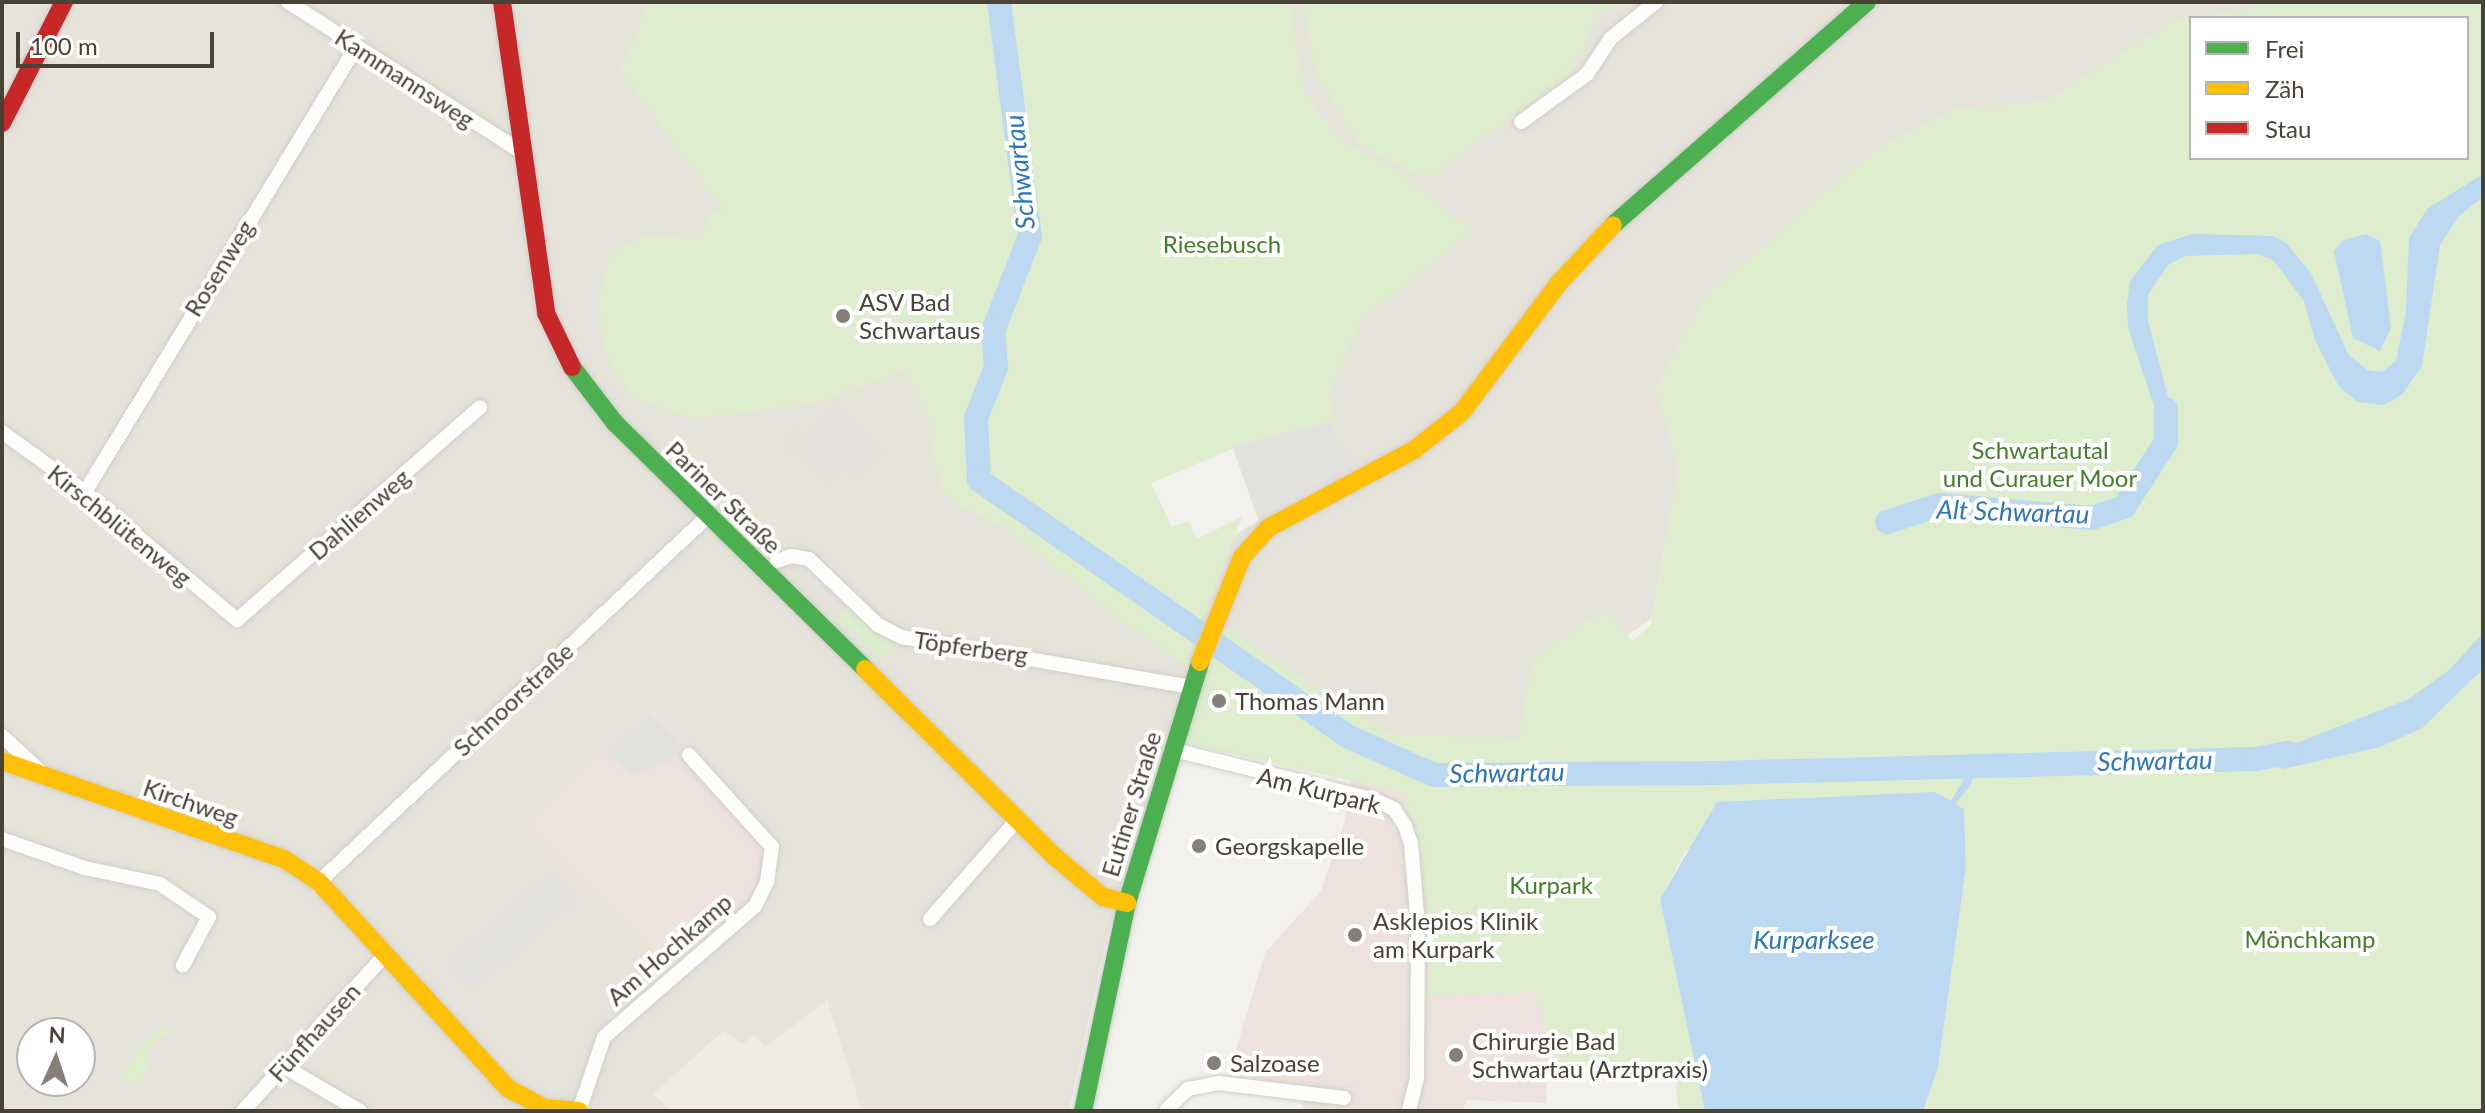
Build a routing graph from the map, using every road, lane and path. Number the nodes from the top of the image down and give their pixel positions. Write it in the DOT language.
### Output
graph roads {
  1 [pos="64,2"];
  2 [pos="288,2"];
  3 [pos="502,2"];
  4 [pos="1656,2"];
  5 [pos="1867,2"];
  6 [pos="356,47"];
  7 [pos="1521,122"];
  8 [pos="2,123"];
  9 [pos="523,153"];
  10 [pos="480,407"];
  11 [pos="2,432"];
  12 [pos="85,492"];
  13 [pos="708,516"];
  14 [pos="777,561"];
  15 [pos="237,620"];
  16 [pos="1191,687"];
  17 [pos="2,736"];
  18 [pos="1174,750"];
  19 [pos="689,755"];
  20 [pos="2,761"];
  21 [pos="44,775"];
  22 [pos="1017,820"];
  23 [pos="2,839"];
  24 [pos="319,882"];
  25 [pos="1127,903"];
  26 [pos="930,919"];
  27 [pos="386,954"];
  28 [pos="183,965"];
  29 [pos="283,1066"];
  30 [pos="1344,1098"];
  31 [pos="1167,1109"];
  32 [pos="243,1111"];
  33 [pos="360,1111"];
  34 [pos="579,1111"];
  35 [pos="1083,1111"];
  36 [pos="1409,1111"];
  1 -- 8 [label="street"];
  2 -- 6 [label="street, Kammannsweg"];
  3 -- 9 [label="street, Pariner Straße"];
  4 -- 7 [label="street"];
  5 -- 16 [label="street, Eutiner Straße"];
  6 -- 9 [label="street, Kammannsweg"];
  6 -- 12 [label="street, Rosenweg"];
  9 -- 13 [label="street, Pariner Straße"];
  10 -- 15 [label="street, Dahlienweg"];
  11 -- 12 [label="street, Kirschblütenweg"];
  12 -- 15 [label="street, Kirschblütenweg"];
  13 -- 22 [label="street, Pariner Straße"];
  13 -- 24 [label="street, Schnoorstraße"];
  14 -- 16 [label="street, Töpferberg"];
  16 -- 18 [label="street, Eutiner Straße"];
  17 -- 21 [label="street, Kirchweg"];
  18 -- 25 [label="street, Eutiner Straße"];
  18 -- 36 [label="street, Am Kurpark"];
  19 -- 34 [label="street, Am Hochkamp"];
  20 -- 21 [label="street, Kirchweg"];
  21 -- 24 [label="street, Kirchweg"];
  22 -- 25 [label="street, Pariner Straße"];
  22 -- 26 [label="street"];
  23 -- 28 [label="street"];
  24 -- 27 [label="street, Am Hochkamp"];
  25 -- 35 [label="street, Eutiner Straße"];
  27 -- 29 [label="street, Fünfhausen"];
  27 -- 34 [label="street, Am Hochkamp"];
  29 -- 32 [label="street, Fünfhausen"];
  29 -- 33 [label="street"];
  30 -- 31 [label="street"];
}
